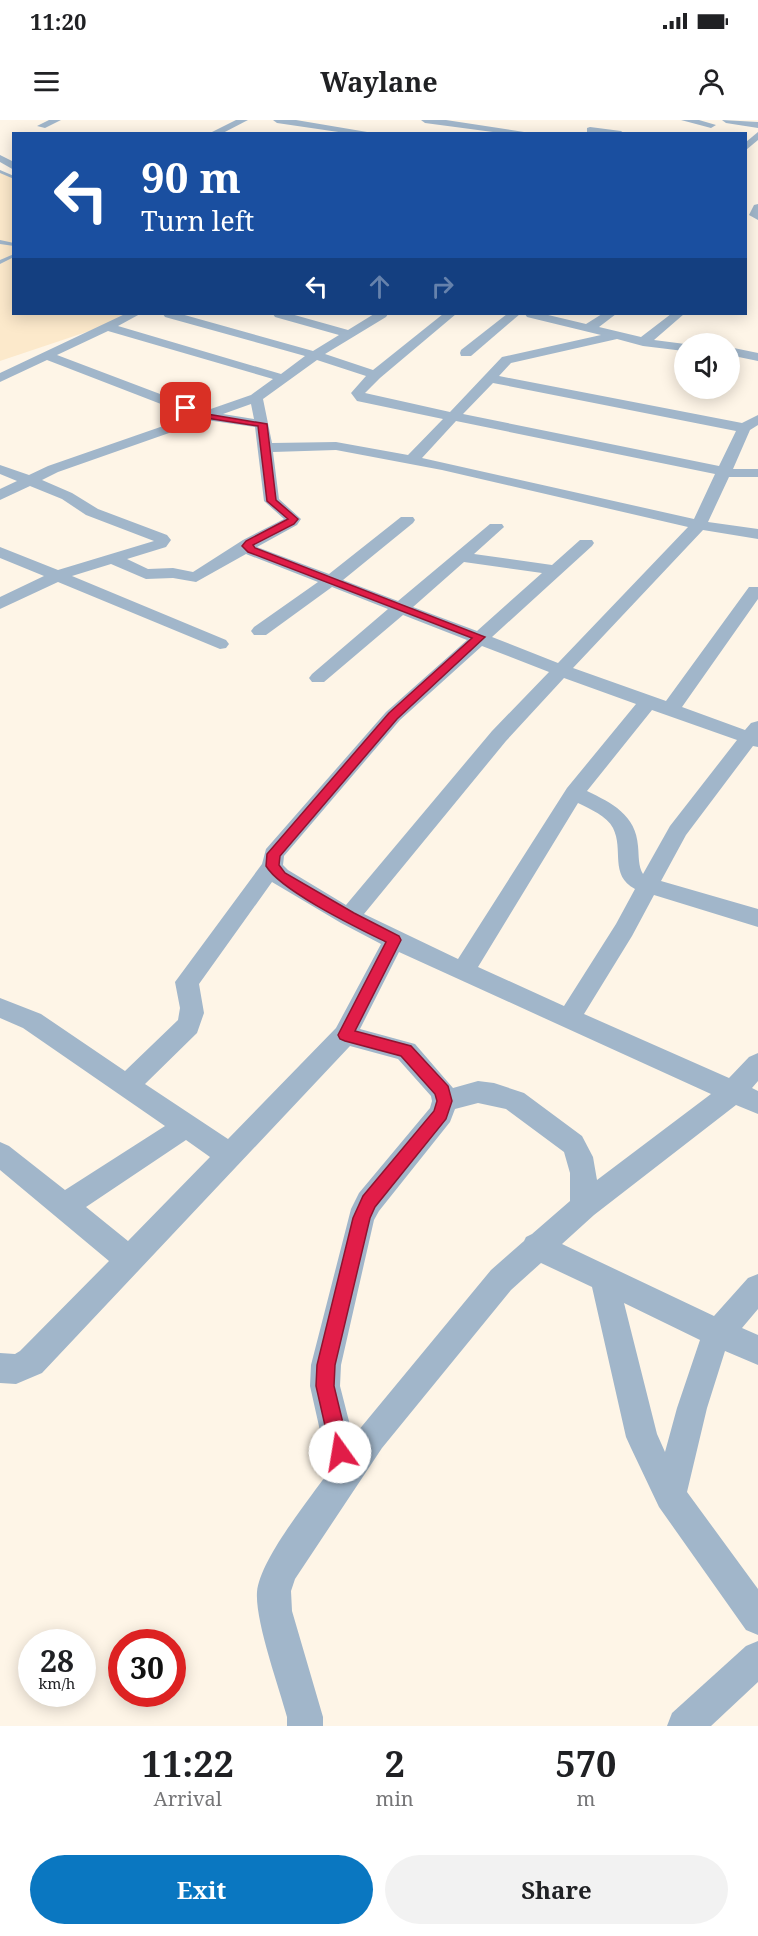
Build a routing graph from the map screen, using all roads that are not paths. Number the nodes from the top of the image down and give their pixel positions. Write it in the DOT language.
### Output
graph roads {
  1 [pos="57,120"];
  2 [pos="244,120"];
  3 [pos="277,120"];
  4 [pos="424,120"];
  5 [pos="514,120"];
  6 [pos="602,120"];
  7 [pos="685,120"];
  8 [pos="725,120"];
  9 [pos="758,124"];
  10 [pos="711,125"];
  11 [pos="42,126"];
  12 [pos="225,129"];
  13 [pos="498,131"];
  14 [pos="217,132"];
  15 [pos="243,132"];
  16 [pos="361,132"];
  17 [pos="587,132"];
  18 [pos="705,132"];
  19 [pos="758,135"];
  20 [pos="750,146"];
  21 [pos="758,153"];
  22 [pos="756,203"];
  23 [pos="758,217"];
  24 [pos="132,315"];
  25 [pos="173,315"];
  26 [pos="282,315"];
  27 [pos="380,315"];
  28 [pos="449,315"];
  29 [pos="513,315"];
  30 [pos="538,315"];
  31 [pos="608,315"];
  32 [pos="677,315"];
  33 [pos="107,327"];
  34 [pos="590,327"];
  35 [pos="349,334"];
  36 [pos="617,335"];
  37 [pos="643,342"];
  38 [pos="674,346"];
  39 [pos="466,353"];
  40 [pos="740,353"];
  41 [pos="315,355"];
  42 [pos="47,356"];
  43 [pos="758,357"];
  44 [pos="375,375"];
  45 [pos="0,378"];
  46 [pos="282,378"];
  47 [pos="488,378"];
  48 [pos="256,398"];
  49 [pos="206,416"];
  50 [pos="453,416"];
  51 [pos="758,419"];
  52 [pos="262,424"];
  53 [pos="744,428"];
  54 [pos="264,448"];
  55 [pos="412,460"];
  56 [pos="0,469"];
  57 [pos="725,471"];
  58 [pos="758,473"];
  59 [pos="30,480"];
  60 [pos="0,495"];
  61 [pos="407,520"];
  62 [pos="699,525"];
  63 [pos="496,527"];
  64 [pos="758,534"];
  65 [pos="586,543"];
  66 [pos="247,546"];
  67 [pos="0,552"];
  68 [pos="461,557"];
  69 [pos="113,559"];
  70 [pos="555,570"];
  71 [pos="59,575"];
  72 [pos="332,580"];
  73 [pos="755,591"];
  74 [pos="0,604"];
  75 [pos="402,609"];
  76 [pos="260,631"];
  77 [pos="480,637"];
  78 [pos="220,644"];
  79 [pos="560,670"];
  80 [pos="318,678"];
  81 [pos="648,702"];
  82 [pos="670,710"];
  83 [pos="755,735"];
  84 [pos="574,794"];
  85 [pos="272,866"];
  86 [pos="646,885"];
  87 [pos="349,917"];
  88 [pos="758,918"];
  89 [pos="394,940"];
  90 [pos="463,971"];
  91 [pos="0,1008"];
  92 [pos="570,1017"];
  93 [pos="345,1035"];
  94 [pos="758,1064"];
  95 [pos="127,1085"];
  96 [pos="746,1098"];
  97 [pos="445,1101"];
  98 [pos="187,1126"];
  99 [pos="0,1154"];
  100 [pos="229,1155"];
  101 [pos="64,1206"];
  102 [pos="584,1206"];
  103 [pos="536,1246"];
  104 [pos="130,1260"];
  105 [pos="604,1279"];
  106 [pos="758,1288"];
  107 [pos="718,1333"];
  108 [pos="758,1350"];
  109 [pos="0,1368"];
  110 [pos="346,1475"];
  111 [pos="670,1496"];
  112 [pos="758,1618"];
  113 [pos="758,1658"];
  114 [pos="305,1726"];
  115 [pos="685,1726"];
  1 -- 11 [label="street"];
  2 -- 12 [label="street"];
  3 -- 16 [label="street"];
  4 -- 13 [label="street"];
  5 -- 13 [label="street"];
  6 -- 17 [label="street"];
  7 -- 10 [label="street"];
  8 -- 9 [label="street"];
  8 -- 10 [label="street"];
  10 -- 18 [label="street"];
  12 -- 14 [label="street"];
  12 -- 15 [label="street"];
  19 -- 20 [label="street"];
  20 -- 21 [label="street"];
  22 -- 23 [label="street"];
  24 -- 33 [label="street"];
  25 -- 41 [label="street"];
  26 -- 35 [label="street"];
  27 -- 35 [label="street"];
  28 -- 44 [label="street"];
  29 -- 39 [label="street"];
  30 -- 34 [label="street"];
  31 -- 34 [label="street"];
  32 -- 37 [label="street"];
  33 -- 42 [label="street"];
  33 -- 46 [label="street"];
  34 -- 36 [label="street"];
  35 -- 41 [label="street"];
  36 -- 37 [label="street"];
  36 -- 47 [label="street"];
  37 -- 38 [label="street"];
  40 -- 43 [label="street"];
  41 -- 44 [label="street"];
  41 -- 46 [label="street"];
  42 -- 45 [label="street"];
  42 -- 49 [label="street"];
  44 -- 50 [label="street"];
  46 -- 48 [label="street"];
  47 -- 50 [label="street"];
  47 -- 53 [label="street"];
  48 -- 49 [label="street"];
  48 -- 52 [label="street"];
  49 -- 52 [label="street"];
  49 -- 59 [label="street"];
  50 -- 55 [label="street"];
  50 -- 57 [label="street"];
  51 -- 53 [label="street"];
  52 -- 54 [label="street"];
  53 -- 57 [label="street"];
  54 -- 55 [label="street"];
  54 -- 66 [label="street"];
  55 -- 62 [label="street"];
  56 -- 59 [label="street"];
  57 -- 58 [label="street"];
  57 -- 62 [label="street"];
  59 -- 60 [label="street"];
  59 -- 69 [label="street"];
  61 -- 72 [label="street"];
  62 -- 64 [label="street"];
  62 -- 79 [label="street"];
  63 -- 68 [label="street"];
  65 -- 70 [label="street"];
  66 -- 69 [label="street"];
  66 -- 72 [label="street"];
  67 -- 71 [label="street"];
  68 -- 70 [label="street"];
  68 -- 75 [label="street"];
  69 -- 71 [label="street"];
  70 -- 77 [label="street"];
  71 -- 74 [label="street"];
  71 -- 78 [label="street"];
  72 -- 75 [label="street"];
  72 -- 76 [label="street"];
  73 -- 82 [label="street"];
  75 -- 77 [label="street"];
  75 -- 80 [label="street"];
  77 -- 79 [label="street"];
  77 -- 85 [label="street"];
  79 -- 81 [label="street"];
  79 -- 87 [label="street"];
  81 -- 82 [label="street"];
  81 -- 84 [label="street"];
  82 -- 83 [label="street"];
  83 -- 86 [label="street"];
  84 -- 86 [label="street"];
  84 -- 90 [label="street"];
  85 -- 87 [label="street"];
  85 -- 95 [label="street"];
  86 -- 88 [label="street"];
  86 -- 92 [label="street"];
  87 -- 89 [label="street"];
  89 -- 90 [label="street"];
  89 -- 93 [label="street"];
  90 -- 92 [label="street"];
  91 -- 95 [label="street"];
  92 -- 96 [label="street"];
  93 -- 97 [label="street"];
  93 -- 100 [label="street"];
  94 -- 96 [label="street"];
  95 -- 98 [label="street"];
  96 -- 102 [label="street"];
  97 -- 102 [label="street"];
  97 -- 110 [label="street"];
  98 -- 100 [label="street"];
  98 -- 101 [label="street"];
  99 -- 101 [label="street"];
  100 -- 104 [label="street"];
  101 -- 104 [label="street"];
  102 -- 103 [label="street"];
  103 -- 105 [label="street"];
  103 -- 110 [label="street"];
  104 -- 109 [label="street"];
  105 -- 107 [label="street"];
  105 -- 111 [label="street"];
  106 -- 107 [label="street"];
  107 -- 108 [label="street"];
  107 -- 111 [label="street"];
  110 -- 114 [label="street"];
  111 -- 112 [label="street"];
  113 -- 115 [label="street"];
}
